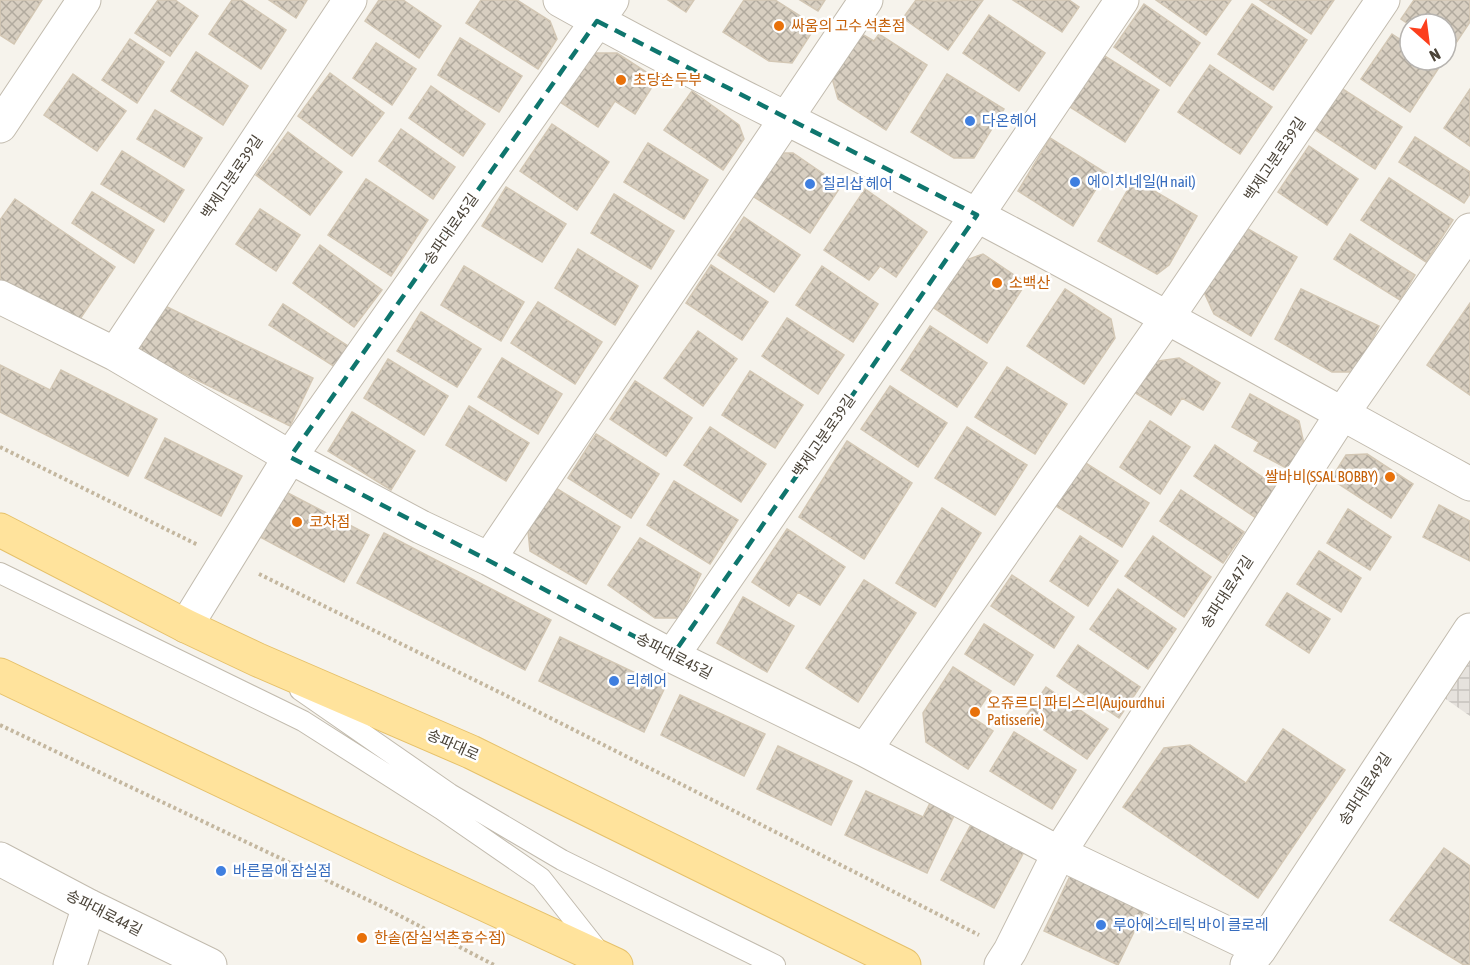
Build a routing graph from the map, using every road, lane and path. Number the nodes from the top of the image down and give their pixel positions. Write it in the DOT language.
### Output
graph roads {
  1 [pos="84,0"];
  2 [pos="350,0"];
  3 [pos="560,0"];
  4 [pos="866,0"];
  5 [pos="1122,0"];
  6 [pos="1383,0"];
  7 [pos="604,10"];
  8 [pos="787,119"];
  9 [pos="0,126"];
  10 [pos="977,215"];
  11 [pos="1470,230"];
  12 [pos="0,297"];
  13 [pos="1167,318"];
  14 [pos="115,354"];
  15 [pos="1342,414"];
  16 [pos="0,447"];
  17 [pos="290,457"];
  18 [pos="1470,483"];
  19 [pos="0,530"];
  20 [pos="227,559"];
  21 [pos="489,559"];
  22 [pos="0,573"];
  23 [pos="186,626"];
  24 [pos="1470,630"];
  25 [pos="672,656"];
  26 [pos="258,660"];
  27 [pos="0,675"];
  28 [pos="0,725"];
  29 [pos="865,750"];
  30 [pos="1059,853"];
  31 [pos="0,859"];
  32 [pos="89,906"];
  33 [pos="1253,957"];
  34 [pos="1005,958"];
  35 [pos="610,962"];
  36 [pos="70,965"];
  37 [pos="210,965"];
  38 [pos="494,965"];
  39 [pos="775,965"];
  40 [pos="904,965"];
  1 -- 9 [label="street"];
  2 -- 14 [label="street, 백제고분로39길"];
  3 -- 7 [label="street"];
  4 -- 8 [label="street"];
  5 -- 10 [label="street, 백제고분로39길"];
  6 -- 13 [label="street, 백제고분로39길"];
  7 -- 8 [label="street"];
  7 -- 17 [label="street, 송파대로45길"];
  8 -- 10 [label="street"];
  8 -- 21 [label="street"];
  10 -- 13 [label="street"];
  10 -- 25 [label="street, 백제고분로39길"];
  11 -- 15 [label="street, 송파대로47길"];
  12 -- 14 [label="street, 송파대로45길"];
  13 -- 15 [label="street"];
  13 -- 29 [label="street, 백제고분로39길"];
  14 -- 17 [label="street, 송파대로45길"];
  15 -- 18 [label="street"];
  15 -- 30 [label="street, 송파대로47길"];
  16 -- 20 [label="path"];
  17 -- 20 [label="street, 송파대로45길"];
  17 -- 21 [label="street, 송파대로45길"];
  19 -- 23 [label="main road, 송파대로"];
  20 -- 23 [label="street, 송파대로45길"];
  20 -- 34 [label="path"];
  21 -- 25 [label="street, 송파대로45길"];
  22 -- 35 [label="lane"];
  23 -- 26 [label="main road, 송파대로"];
  24 -- 33 [label="street, 송파대로49길"];
  25 -- 29 [label="street, 송파대로45길"];
  26 -- 39 [label="lane"];
  26 -- 40 [label="main road, 송파대로"];
  27 -- 35 [label="main road"];
  28 -- 38 [label="path"];
  29 -- 30 [label="street, 송파대로45길"];
  30 -- 33 [label="street, 송파대로49길"];
  30 -- 34 [label="street, 송파대로47길"];
  31 -- 32 [label="street, 송파대로44길"];
  32 -- 36 [label="street"];
  32 -- 37 [label="street, 송파대로44길"];
}
